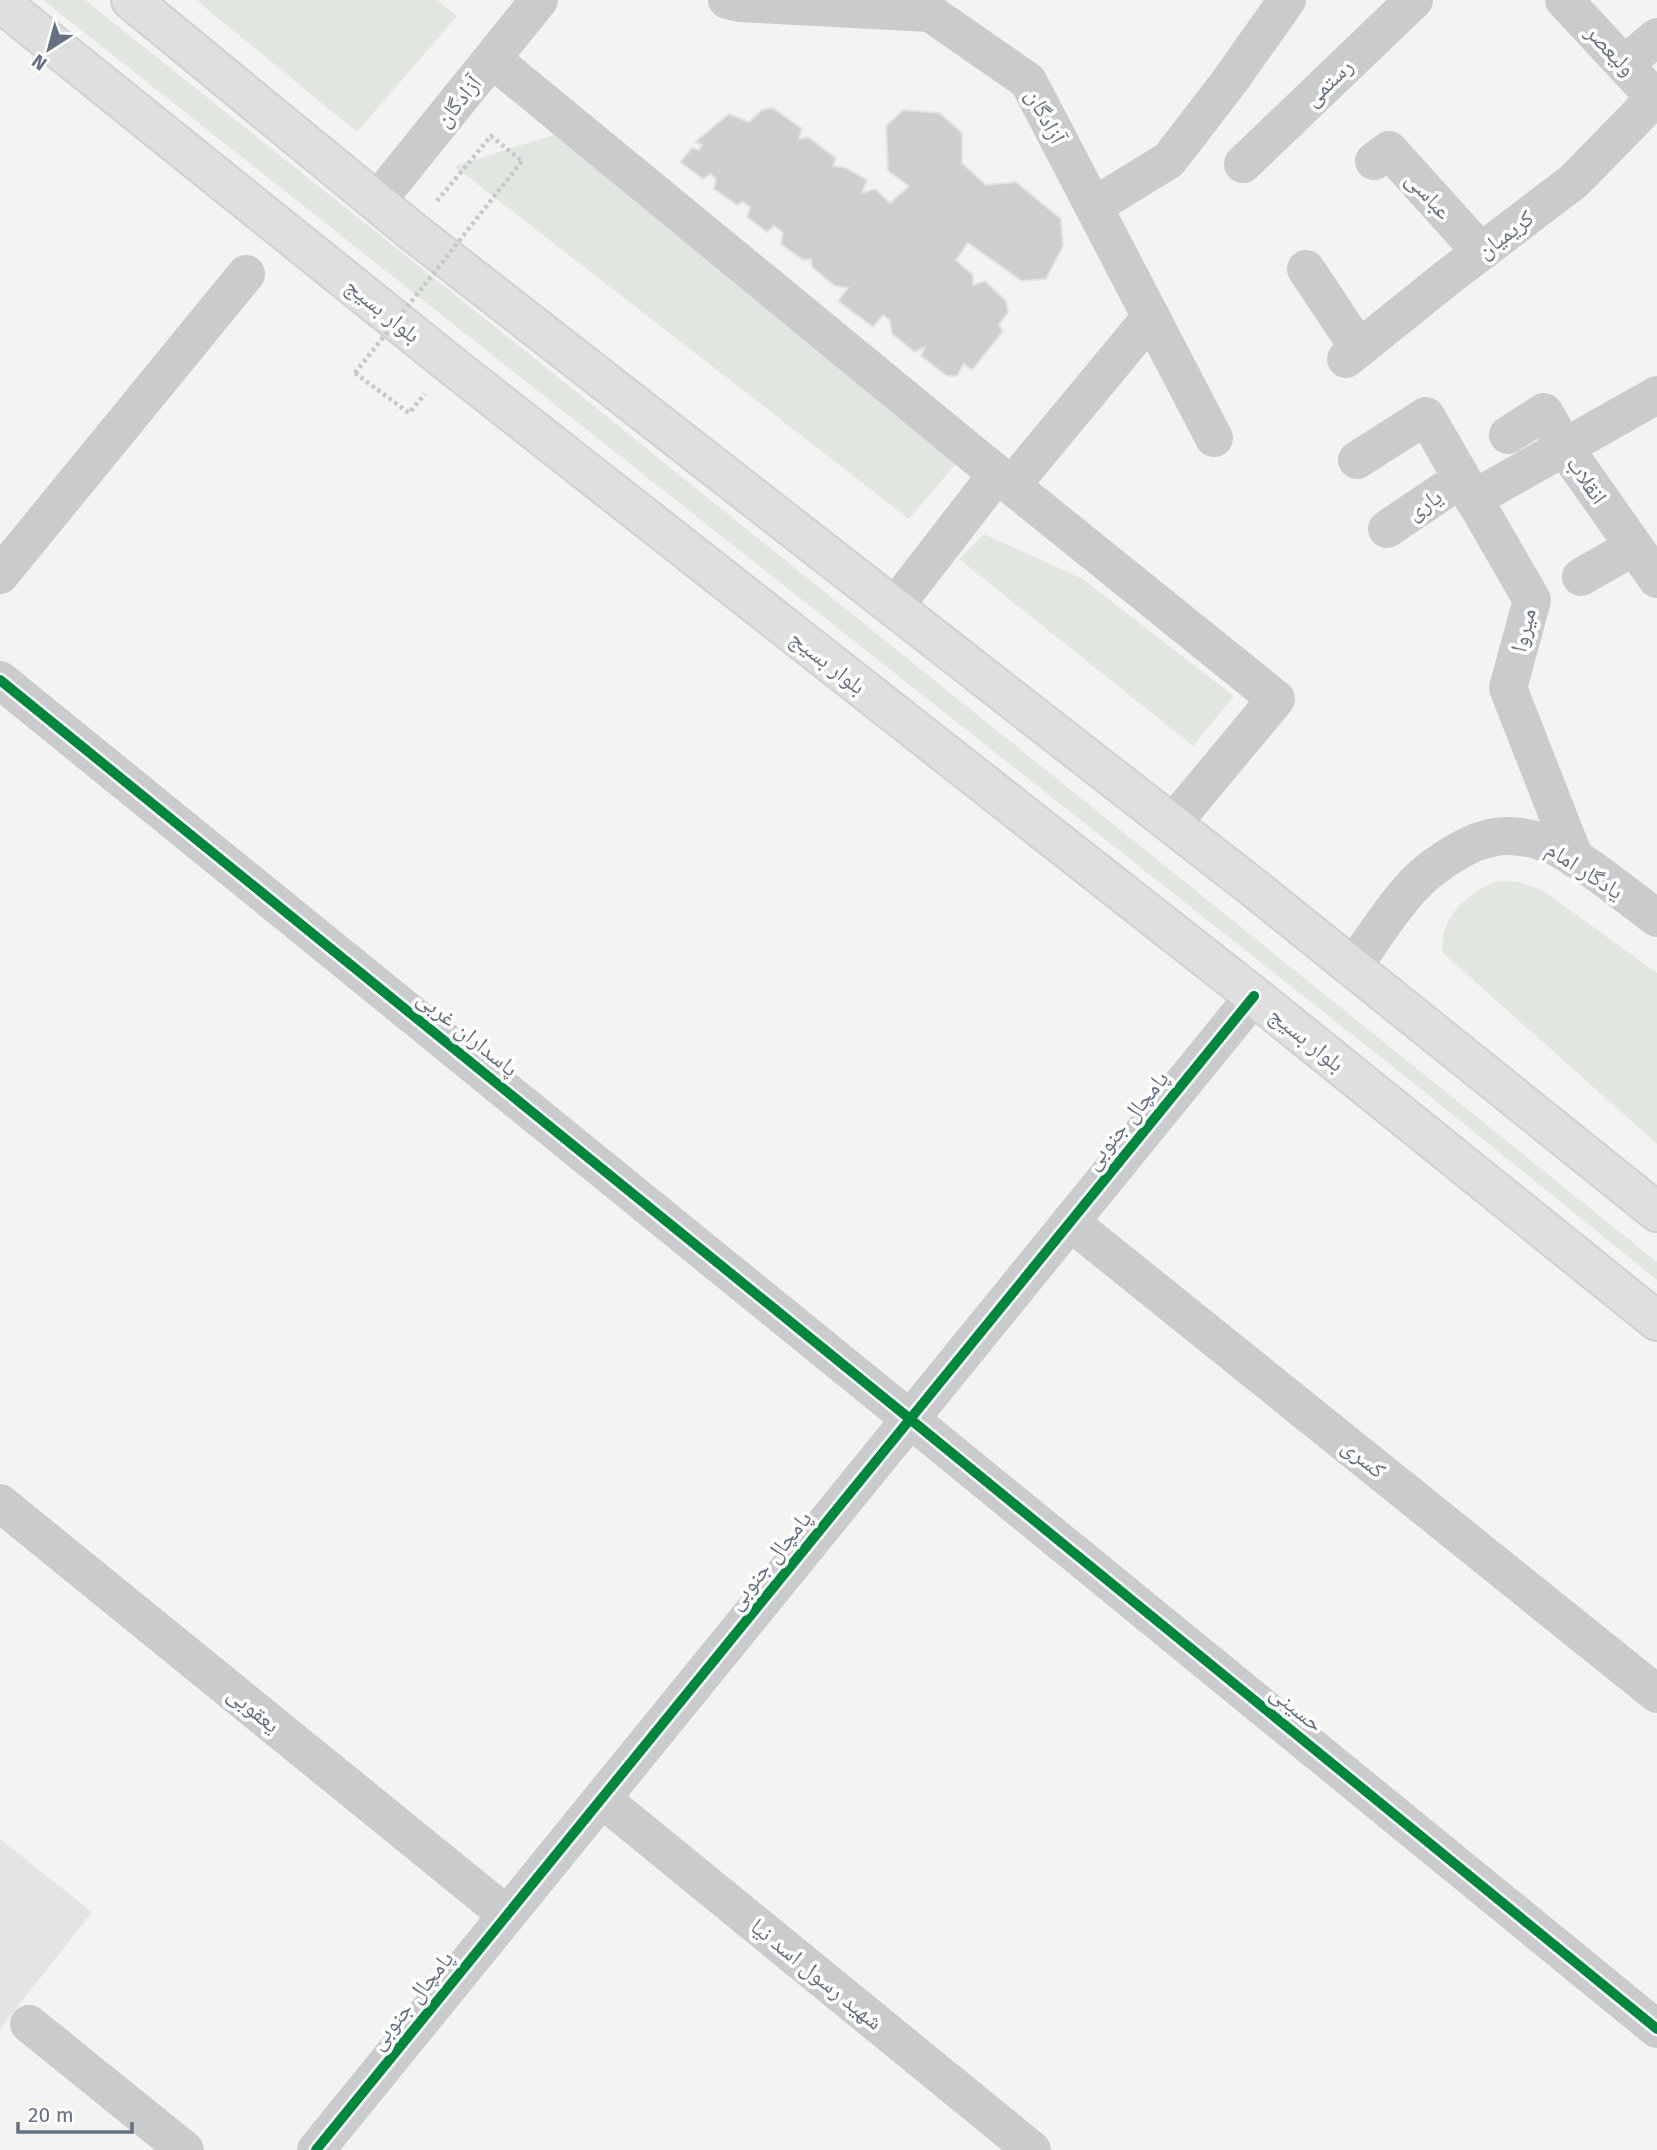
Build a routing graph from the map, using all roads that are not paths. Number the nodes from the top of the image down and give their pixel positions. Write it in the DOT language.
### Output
graph roads {
  1 [pos="131,0"];
  2 [pos="539,0"];
  3 [pos="727,0"];
  4 [pos="1287,0"];
  5 [pos="1414,0"];
  6 [pos="1564,0"];
  7 [pos="0,2"];
  8 [pos="932,6"];
  9 [pos="1657,37"];
  10 [pos="492,59"];
  11 [pos="1625,64"];
  12 [pos="1656,99"];
  13 [pos="1374,161"];
  14 [pos="1242,164"];
  15 [pos="377,201"];
  16 [pos="1094,206"];
  17 [pos="1481,252"];
  18 [pos="1306,269"];
  19 [pos="246,274"];
  20 [pos="1151,317"];
  21 [pos="1657,395"];
  22 [pos="1508,435"];
  23 [pos="1214,438"];
  24 [pos="1564,447"];
  25 [pos="1357,460"];
  26 [pos="1005,480"];
  27 [pos="1467,489"];
  28 [pos="1387,529"];
  29 [pos="1633,547"];
  30 [pos="0,575"];
  31 [pos="1581,577"];
  32 [pos="1657,579"];
  33 [pos="895,606"];
  34 [pos="0,680"];
  35 [pos="1172,824"];
  36 [pos="1575,859"];
  37 [pos="1657,918"];
  38 [pos="1353,966"];
  39 [pos="1254,996"];
  40 [pos="1657,1212"];
  41 [pos="1070,1222"];
  42 [pos="1657,1321"];
  43 [pos="910,1419"];
  44 [pos="0,1503"];
  45 [pos="1657,1694"];
  46 [pos="601,1799"];
  47 [pos="507,1915"];
  48 [pos="29,2024"];
  49 [pos="1657,2029"];
  50 [pos="185,2150"];
  51 [pos="316,2150"];
  52 [pos="1032,2150"];
  1 -- 15 [label="main road"];
  2 -- 10 [label="street, آزادگان"];
  3 -- 8 [label="street, آزادگان"];
  4 -- 16 [label="street"];
  5 -- 14 [label="street, رستمی"];
  6 -- 11 [label="street, ولیعصر"];
  7 -- 39 [label="main road, بلوار بسیج"];
  8 -- 16 [label="street, آزادگان"];
  9 -- 11 [label="street"];
  10 -- 15 [label="street, آزادگان"];
  10 -- 26 [label="street"];
  11 -- 12 [label="street, ولیعصر"];
  12 -- 17 [label="street, کریمیان"];
  13 -- 17 [label="street, عباسی"];
  15 -- 33 [label="main road"];
  16 -- 20 [label="street, آزادگان"];
  17 -- 18 [label="street, کریمیان"];
  19 -- 30 [label="street"];
  20 -- 23 [label="street, آزادگان"];
  20 -- 26 [label="street"];
  21 -- 24 [label="street, یاری"];
  22 -- 24 [label="street, انقلاب"];
  24 -- 27 [label="street, یاری"];
  24 -- 29 [label="street, انقلاب"];
  25 -- 27 [label="street, میروا"];
  26 -- 33 [label="street"];
  26 -- 35 [label="street"];
  27 -- 28 [label="street, یاری"];
  27 -- 36 [label="street, میروا"];
  29 -- 31 [label="street"];
  29 -- 32 [label="street, انقلاب"];
  33 -- 35 [label="main road"];
  34 -- 43 [label="street, پاسداران غربی"];
  35 -- 38 [label="main road"];
  36 -- 37 [label="street, یادگار امام"];
  36 -- 38 [label="street, یادگار امام"];
  38 -- 40 [label="main road"];
  39 -- 41 [label="street, پامچال جنوبی"];
  39 -- 42 [label="main road, بلوار بسیج"];
  41 -- 43 [label="street, پامچال جنوبی"];
  41 -- 45 [label="street, کسری"];
  43 -- 46 [label="street, پامچال جنوبی"];
  43 -- 49 [label="street, حسینی"];
  44 -- 47 [label="street, یعقوبی"];
  46 -- 47 [label="street, پامچال جنوبی"];
  46 -- 52 [label="street, شهید رسول اسد نیا"];
  47 -- 51 [label="street, پامچال جنوبی"];
  48 -- 50 [label="street"];
}
